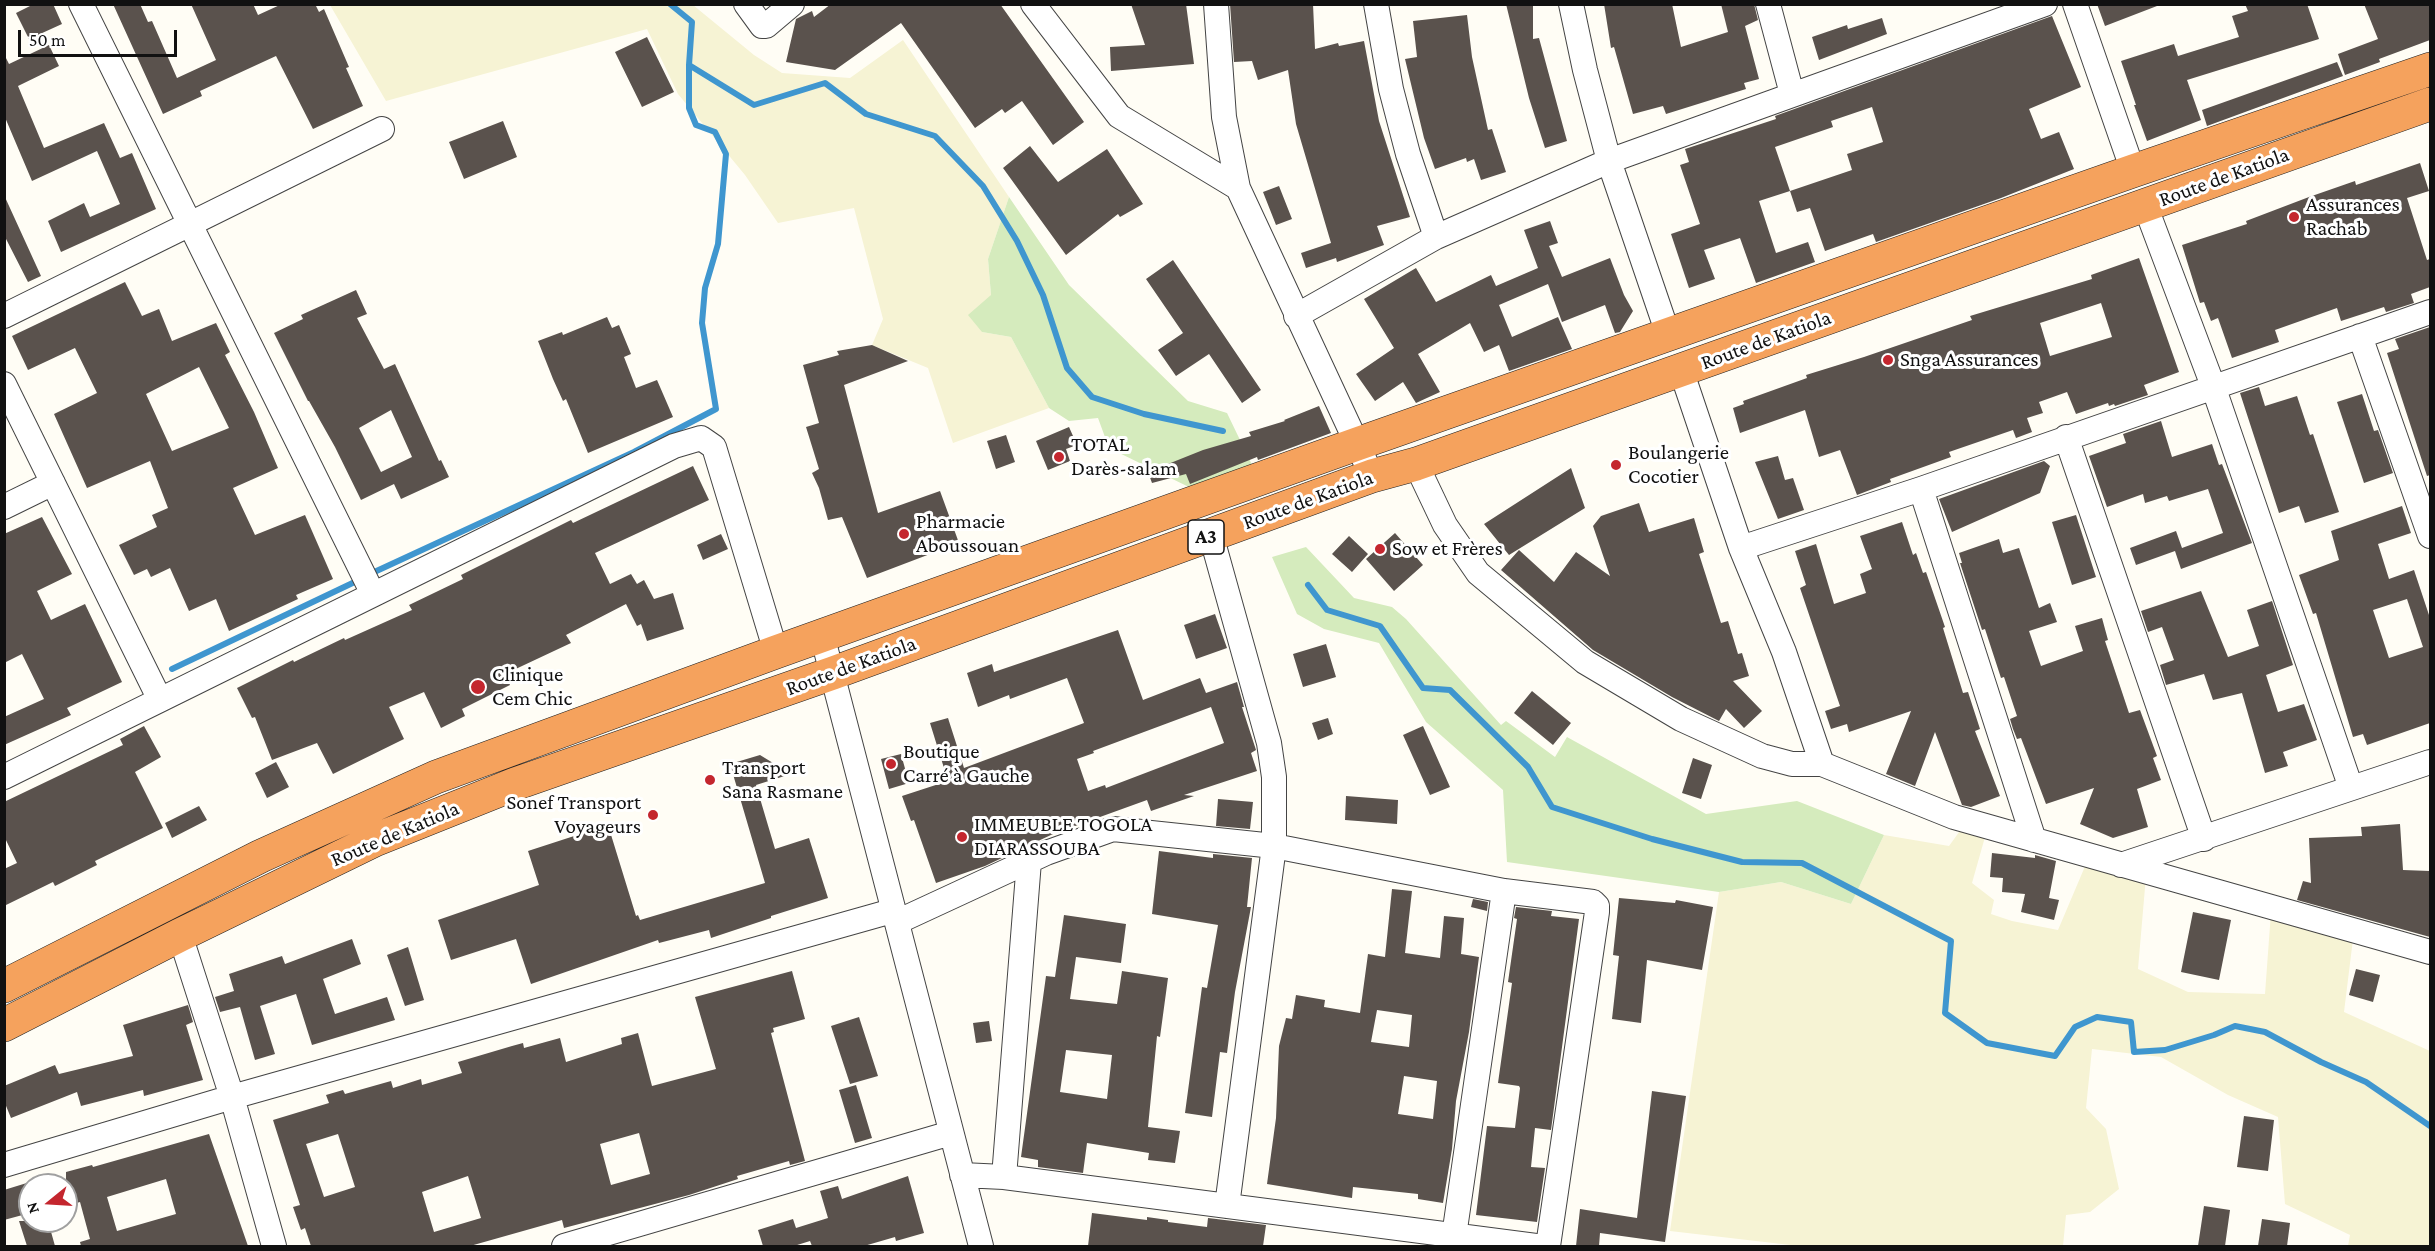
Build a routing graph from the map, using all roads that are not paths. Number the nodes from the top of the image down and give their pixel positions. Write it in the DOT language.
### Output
graph roads {
  1 [pos="81,4"];
  2 [pos="746,4"];
  3 [pos="792,4"];
  4 [pos="1033,4"];
  5 [pos="1216,4"];
  6 [pos="1376,4"];
  7 [pos="1571,4"];
  8 [pos="1768,4"];
  9 [pos="2045,4"];
  10 [pos="2075,4"];
  11 [pos="2430,69"];
  12 [pos="1792,94"];
  13 [pos="2430,104"];
  14 [pos="382,129"];
  15 [pos="1609,161"];
  16 [pos="2133,171"];
  17 [pos="1238,188"];
  18 [pos="2145,205"];
  19 [pos="189,224"];
  20 [pos="1436,237"];
  21 [pos="2430,312"];
  22 [pos="4,316"];
  23 [pos="1296,316"];
  24 [pos="1668,334"];
  25 [pos="2360,336"];
  26 [pos="1681,370"];
  27 [pos="4,384"];
  28 [pos="2213,386"];
  29 [pos="2066,437"];
  30 [pos="1357,444"];
  31 [pos="1416,464"];
  32 [pos="1372,476"];
  33 [pos="53,483"];
  34 [pos="1921,489"];
  35 [pos="4,507"];
  36 [pos="1211,535"];
  37 [pos="2430,537"];
  38 [pos="1741,548"];
  39 [pos="373,594"];
  40 [pos="822,635"];
  41 [pos="776,652"];
  42 [pos="834,674"];
  43 [pos="160,700"];
  44 [pos="2430,762"];
  45 [pos="1822,764"];
  46 [pos="4,777"];
  47 [pos="2351,788"];
  48 [pos="2204,839"];
  49 [pos="2034,840"];
  50 [pos="1274,846"];
  51 [pos="1029,861"];
  52 [pos="2121,865"];
  53 [pos="1504,891"];
  54 [pos="894,916"];
  55 [pos="180,935"];
  56 [pos="2430,952"];
  57 [pos="4,986"];
  58 [pos="4,1025"];
  59 [pos="232,1097"];
  60 [pos="951,1133"];
  61 [pos="4,1165"];
  62 [pos="963,1175"];
  63 [pos="1004,1177"];
  64 [pos="1227,1206"];
  65 [pos="1454,1236"];
  66 [pos="274,1246"];
  67 [pos="564,1246"];
  68 [pos="981,1246"];
  69 [pos="1536,1246"];
  70 [pos="1548,1246"];
  1 -- 19 [label="street"];
  2 -- 3 [label="street"];
  4 -- 17 [label="street"];
  5 -- 17 [label="street"];
  6 -- 20 [label="street"];
  7 -- 15 [label="street"];
  8 -- 12 [label="street"];
  9 -- 12 [label="street"];
  10 -- 16 [label="street"];
  11 -- 16 [label="highway, Route de Katiola / A3"];
  12 -- 15 [label="street"];
  13 -- 18 [label="highway, Route de Katiola / A3"];
  14 -- 19 [label="street"];
  15 -- 20 [label="street"];
  15 -- 24 [label="street"];
  16 -- 24 [label="highway, Route de Katiola / A3"];
  17 -- 23 [label="street"];
  18 -- 26 [label="highway, Route de Katiola / A3"];
  18 -- 28 [label="street"];
  19 -- 22 [label="street"];
  19 -- 39 [label="street"];
  20 -- 23 [label="street"];
  21 -- 25 [label="street"];
  23 -- 30 [label="street"];
  24 -- 30 [label="highway, Route de Katiola / A3"];
  25 -- 28 [label="street"];
  25 -- 37 [label="street"];
  26 -- 31 [label="highway, Route de Katiola / A3"];
  26 -- 38 [label="street"];
  27 -- 33 [label="street"];
  28 -- 29 [label="street"];
  28 -- 47 [label="street"];
  29 -- 34 [label="street"];
  29 -- 48 [label="street"];
  30 -- 32 [label="street"];
  30 -- 40 [label="highway, Route de Katiola / A3"];
  31 -- 32 [label="highway, Route de Katiola / A3"];
  31 -- 45 [label="street"];
  32 -- 36 [label="highway, Route de Katiola / A3"];
  33 -- 35 [label="street"];
  33 -- 43 [label="street"];
  34 -- 38 [label="street"];
  34 -- 49 [label="street"];
  36 -- 42 [label="highway, Route de Katiola / A3"];
  36 -- 50 [label="street"];
  38 -- 45 [label="street"];
  39 -- 41 [label="street"];
  39 -- 43 [label="street"];
  40 -- 41 [label="highway, Route de Katiola / A3"];
  40 -- 42 [label="street"];
  41 -- 57 [label="highway, Route de Katiola / A3"];
  42 -- 54 [label="street"];
  42 -- 55 [label="highway, Route de Katiola / A3"];
  43 -- 46 [label="street"];
  44 -- 47 [label="street"];
  45 -- 49 [label="street"];
  47 -- 48 [label="street"];
  48 -- 52 [label="street"];
  49 -- 52 [label="street"];
  50 -- 51 [label="street"];
  50 -- 53 [label="street"];
  50 -- 64 [label="street"];
  51 -- 54 [label="street"];
  51 -- 63 [label="street"];
  52 -- 56 [label="street"];
  53 -- 65 [label="street"];
  53 -- 70 [label="street"];
  54 -- 59 [label="street"];
  54 -- 60 [label="street"];
  55 -- 58 [label="highway, Route de Katiola / A3"];
  55 -- 59 [label="street"];
  59 -- 61 [label="street"];
  59 -- 66 [label="street"];
  60 -- 62 [label="street"];
  60 -- 67 [label="street"];
  62 -- 63 [label="street"];
  62 -- 68 [label="street"];
  63 -- 64 [label="street"];
  64 -- 65 [label="street"];
  65 -- 69 [label="street"];
}
